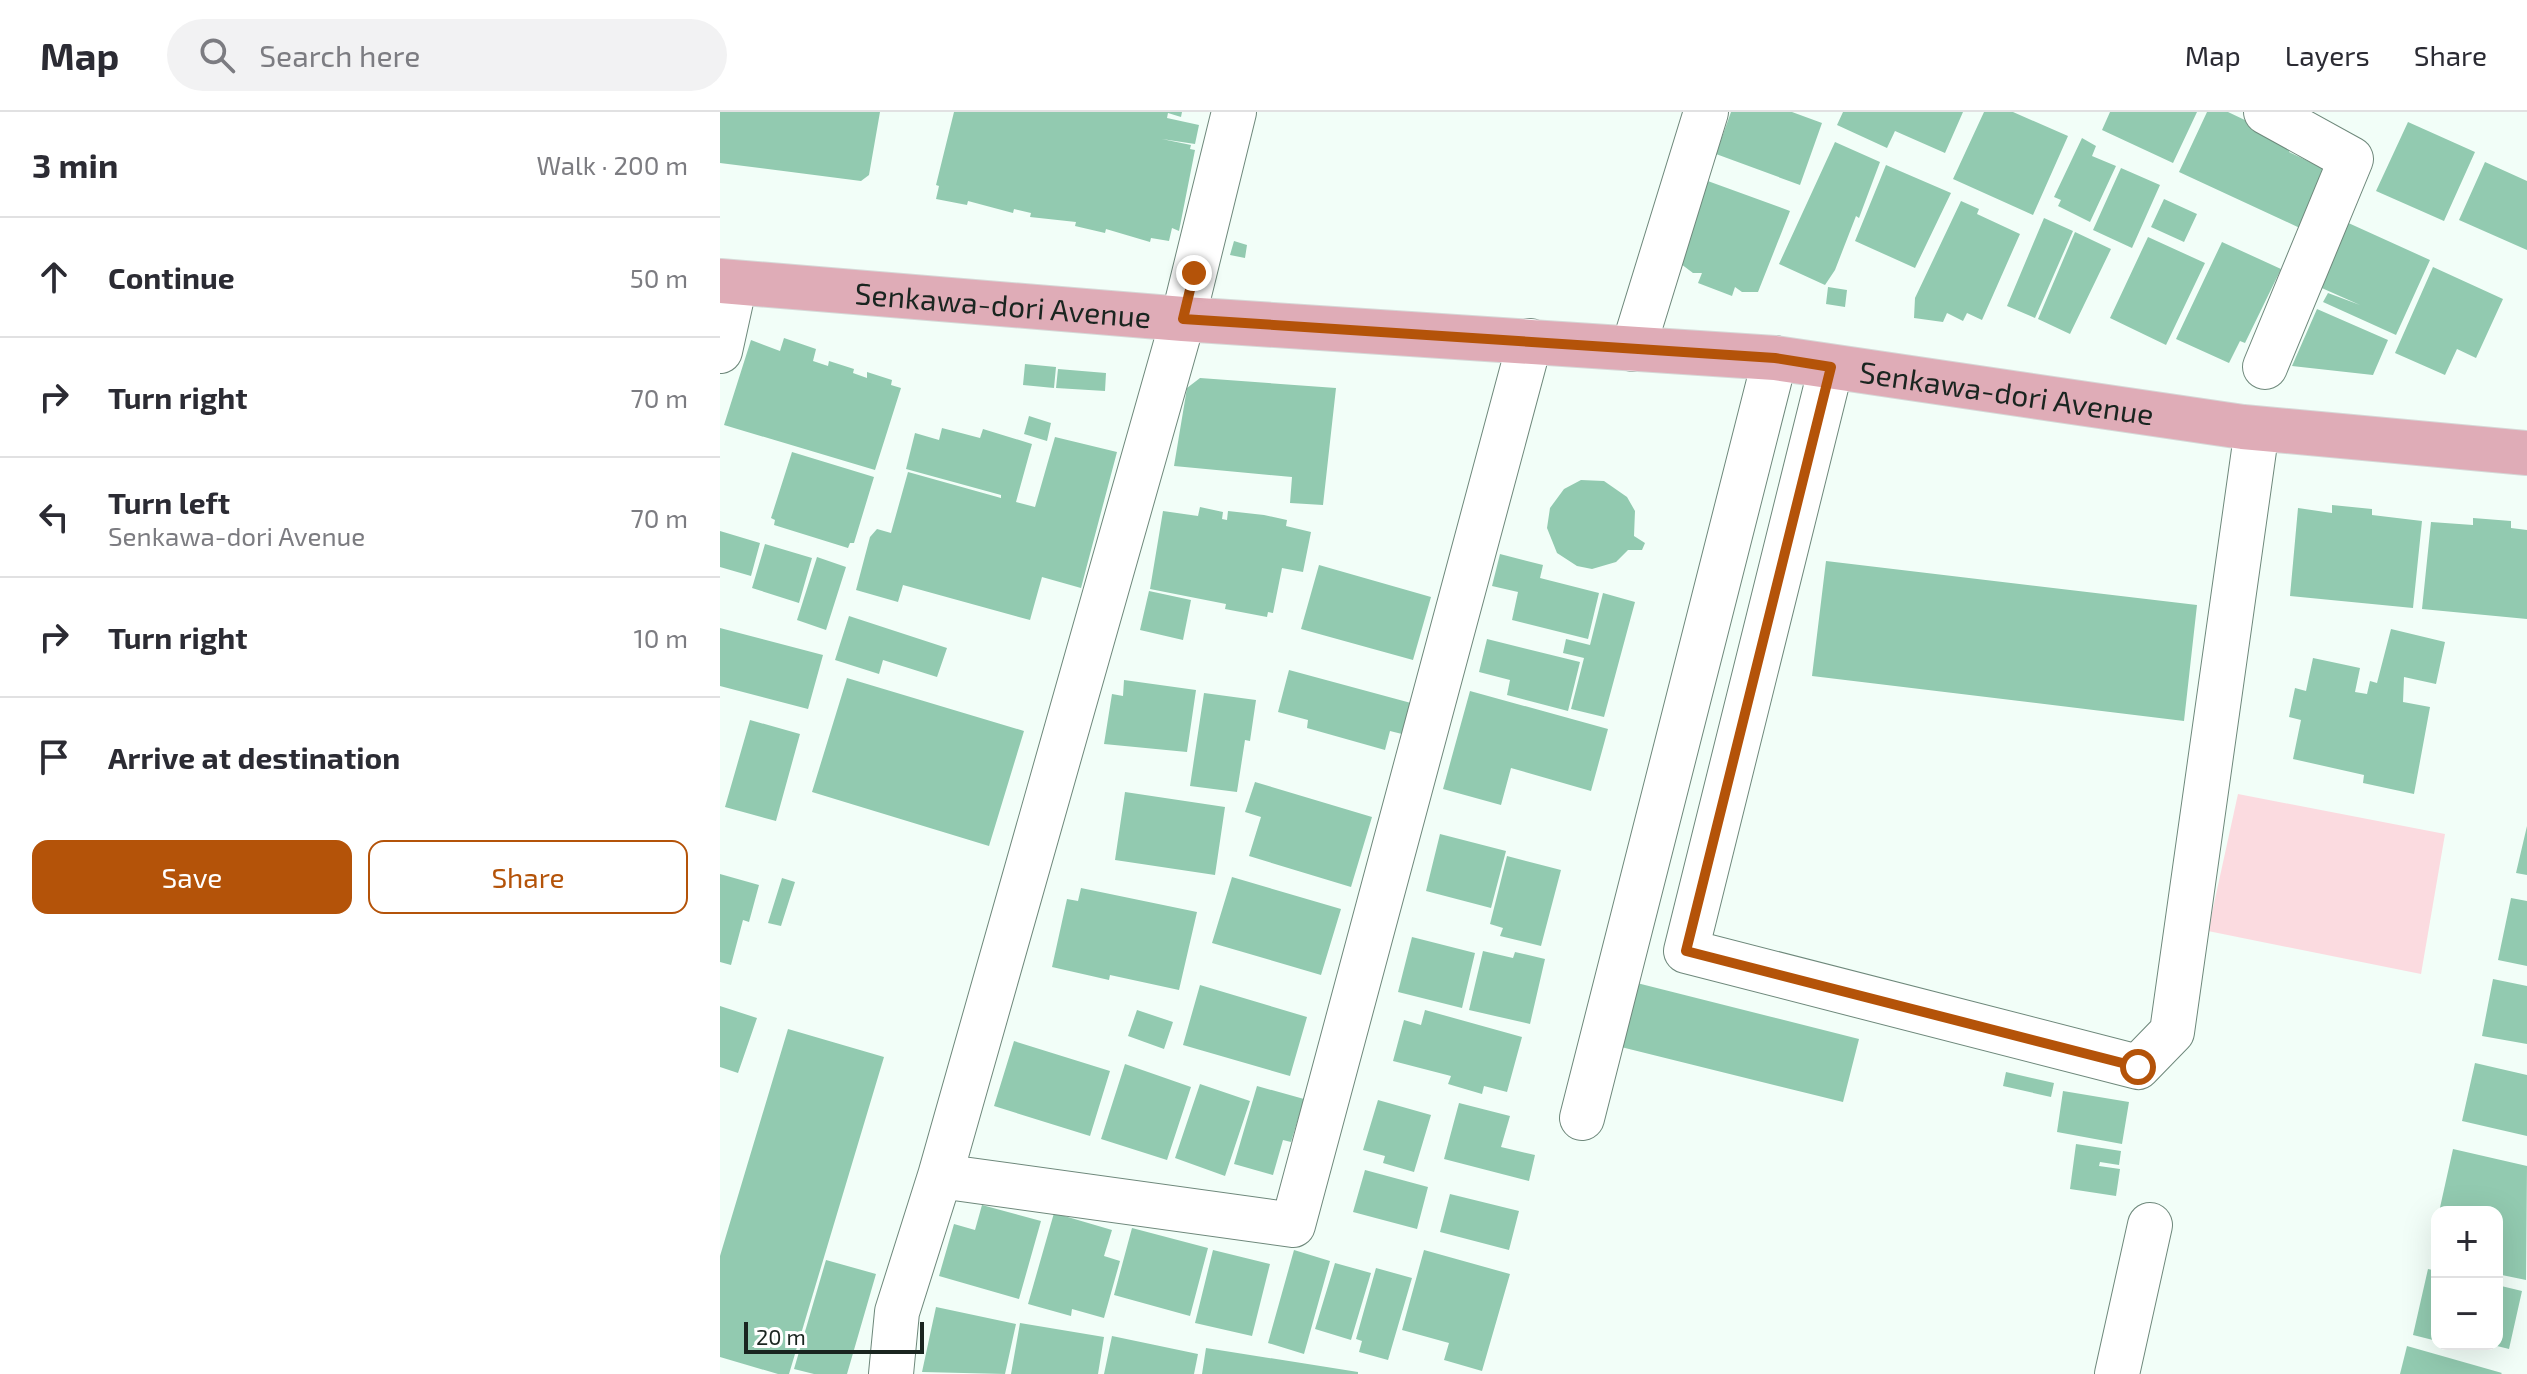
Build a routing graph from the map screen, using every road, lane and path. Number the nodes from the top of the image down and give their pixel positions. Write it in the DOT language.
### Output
graph roads {
  1 [pos="1234,112"];
  2 [pos="1706,112"];
  3 [pos="2266,112"];
  4 [pos="727,282"];
  5 [pos="1183,319"];
  6 [pos="1530,341"];
  7 [pos="1633,349"];
  8 [pos="720,351"];
  9 [pos="1775,358"];
  10 [pos="1831,367"];
  11 [pos="2265,367"];
  12 [pos="2257,429"];
  13 [pos="2527,453"];
  14 [pos="1582,1118"];
  15 [pos="940,1176"];
  16 [pos="2150,1225"];
  17 [pos="891,1374"];
  18 [pos="2117,1374"];
  1 -- 5 [label="street"];
  2 -- 7 [label="street"];
  3 -- 11 [label="street"];
  4 -- 5 [label="main road, Senkawa-dori Avenue"];
  4 -- 8 [label="street"];
  5 -- 6 [label="main road, Senkawa-dori Avenue"];
  5 -- 15 [label="street"];
  6 -- 7 [label="main road, Senkawa-dori Avenue"];
  6 -- 15 [label="street"];
  7 -- 9 [label="main road, Senkawa-dori Avenue"];
  9 -- 10 [label="main road, Senkawa-dori Avenue"];
  9 -- 14 [label="street"];
  10 -- 12 [label="main road, Senkawa-dori Avenue"];
  10 -- 12 [label="street"];
  12 -- 13 [label="main road, Senkawa-dori Avenue"];
  15 -- 17 [label="street"];
  16 -- 18 [label="street"];
}
